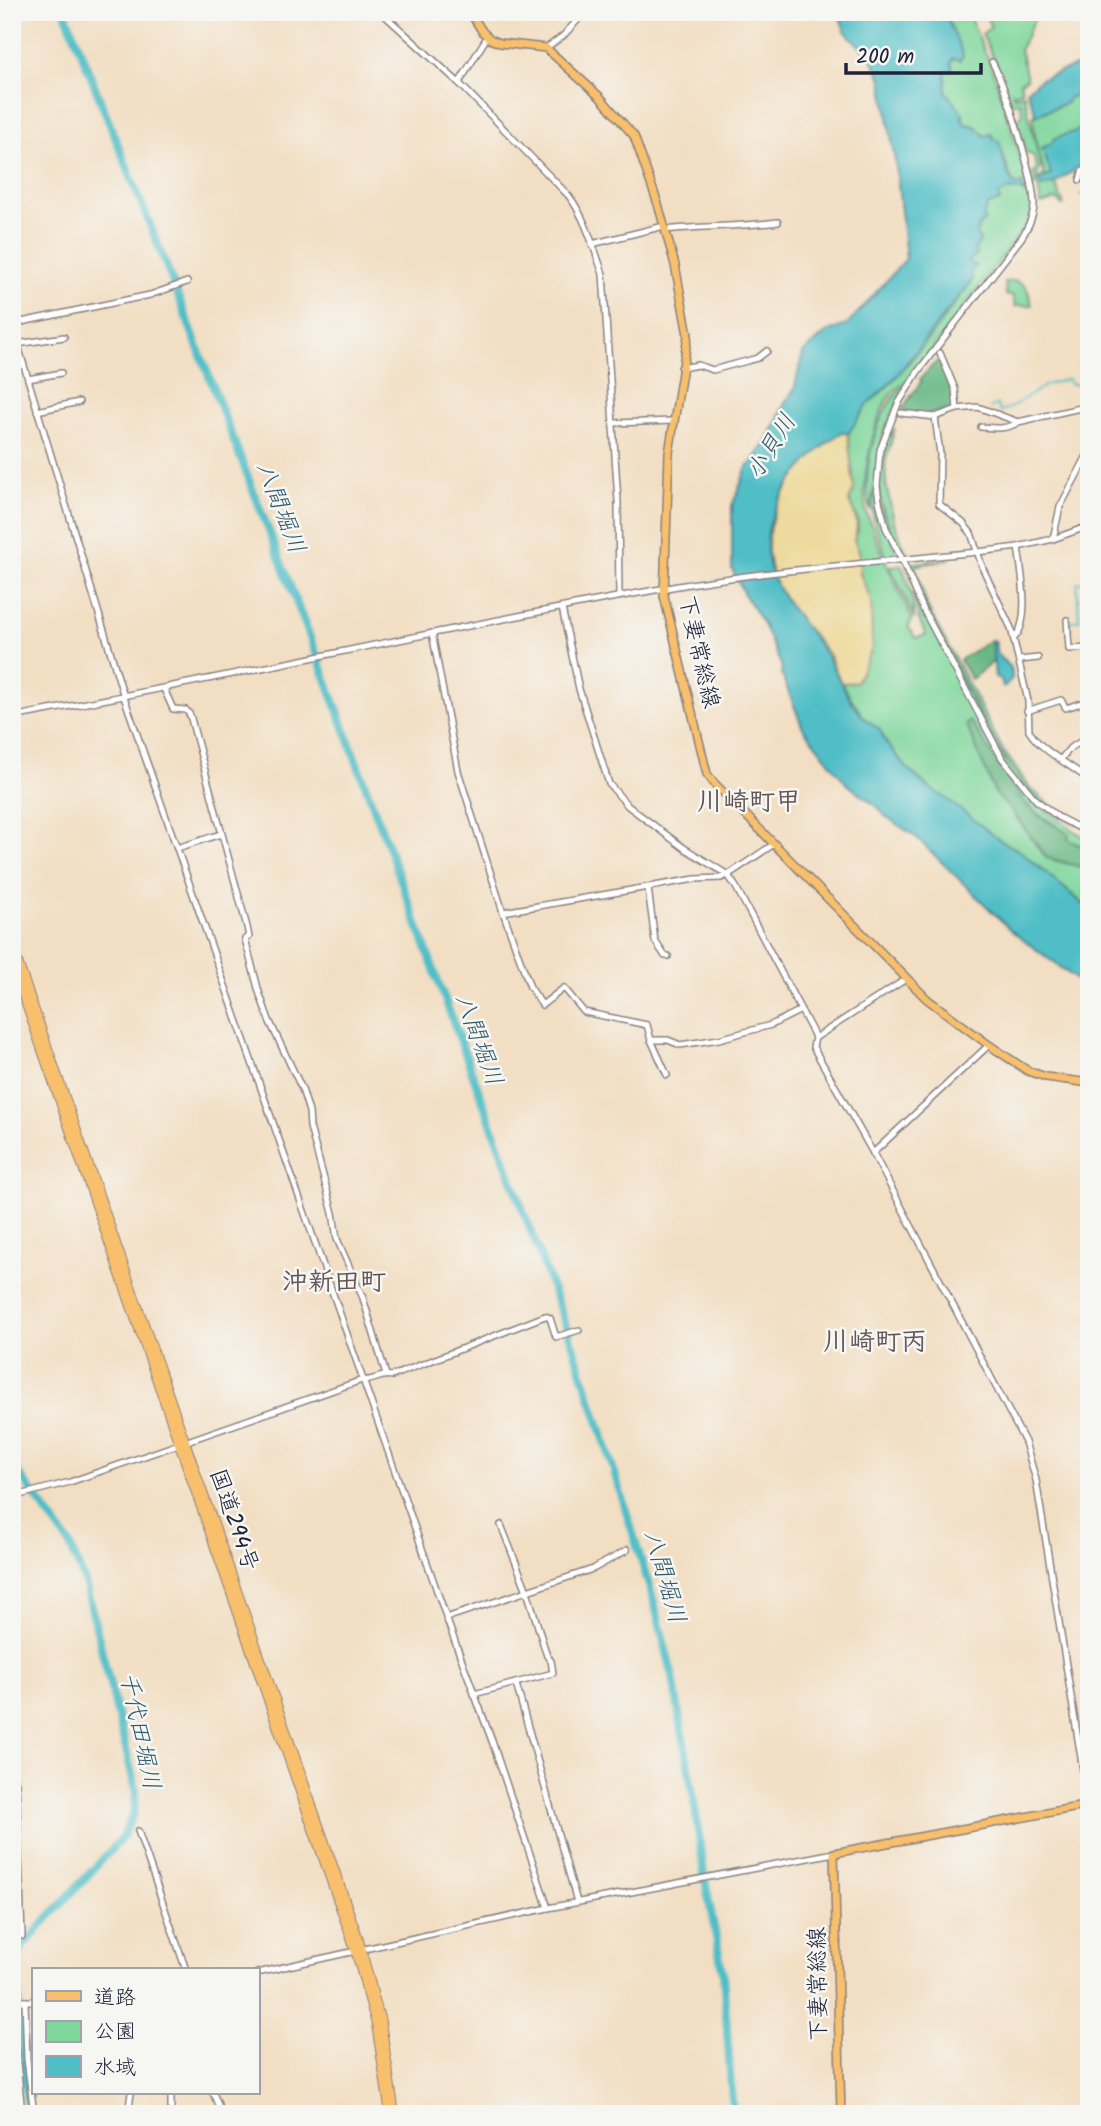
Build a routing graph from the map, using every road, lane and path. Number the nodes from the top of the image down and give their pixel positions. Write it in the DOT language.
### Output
graph roads {
  1 [pos="381,12"];
  2 [pos="470,12"];
  3 [pos="585,12"];
  4 [pos="487,37"];
  5 [pos="546,48"];
  6 [pos="992,62"];
  7 [pos="459,83"];
  8 [pos="1089,167"];
  9 [pos="1080,180"];
  10 [pos="778,222"];
  11 [pos="665,228"];
  12 [pos="592,244"];
  13 [pos="185,283"];
  14 [pos="12,325"];
  15 [pos="13,336"];
  16 [pos="64,337"];
  17 [pos="18,344"];
  18 [pos="767,351"];
  19 [pos="940,353"];
  20 [pos="681,368"];
  21 [pos="61,373"];
  22 [pos="28,379"];
  23 [pos="79,402"];
  24 [pos="1089,406"];
  25 [pos="957,409"];
  26 [pos="37,411"];
  27 [pos="901,413"];
  28 [pos="935,417"];
  29 [pos="674,421"];
  30 [pos="1018,422"];
  31 [pos="614,423"];
  32 [pos="981,427"];
  33 [pos="1089,453"];
  34 [pos="1089,527"];
  35 [pos="1053,539"];
  36 [pos="1018,547"];
  37 [pos="977,551"];
  38 [pos="900,560"];
  39 [pos="663,589"];
  40 [pos="619,597"];
  41 [pos="562,608"];
  42 [pos="1067,620"];
  43 [pos="432,633"];
  44 [pos="1015,637"];
  45 [pos="1089,648"];
  46 [pos="1038,658"];
  47 [pos="1020,660"];
  48 [pos="164,689"];
  49 [pos="124,697"];
  50 [pos="1087,701"];
  51 [pos="1027,711"];
  52 [pos="12,717"];
  53 [pos="1089,737"];
  54 [pos="1061,759"];
  55 [pos="1089,780"];
  56 [pos="1089,833"];
  57 [pos="221,834"];
  58 [pos="774,844"];
  59 [pos="177,848"];
  60 [pos="728,875"];
  61 [pos="648,888"];
  62 [pos="503,912"];
  63 [pos="12,945"];
  64 [pos="668,956"];
  65 [pos="12,964"];
  66 [pos="906,979"];
  67 [pos="801,1010"];
  68 [pos="815,1038"];
  69 [pos="651,1040"];
  70 [pos="989,1045"];
  71 [pos="667,1075"];
  72 [pos="1089,1083"];
  73 [pos="873,1153"];
  74 [pos="579,1330"];
  75 [pos="386,1374"];
  76 [pos="362,1380"];
  77 [pos="182,1443"];
  78 [pos="12,1497"];
  79 [pos="501,1525"];
  80 [pos="627,1550"];
  81 [pos="527,1591"];
  82 [pos="446,1618"];
  83 [pos="516,1684"];
  84 [pos="474,1694"];
  85 [pos="12,1774"];
  86 [pos="1089,1806"];
  87 [pos="15,1825"];
  88 [pos="138,1830"];
  89 [pos="834,1853"];
  90 [pos="20,1861"];
  91 [pos="12,1863"];
  92 [pos="577,1902"];
  93 [pos="22,1908"];
  94 [pos="548,1908"];
  95 [pos="12,1911"];
  96 [pos="22,1936"];
  97 [pos="358,1950"];
  98 [pos="185,1968"];
  99 [pos="259,1973"];
  100 [pos="13,2001"];
  101 [pos="24,2001"];
  102 [pos="32,2001"];
  103 [pos="14,2063"];
  104 [pos="131,2094"];
  105 [pos="171,2094"];
  106 [pos="212,2094"];
  107 [pos="22,2114"];
  108 [pos="34,2114"];
  109 [pos="128,2114"];
  110 [pos="171,2114"];
  111 [pos="222,2114"];
  112 [pos="390,2114"];
  113 [pos="395,2114"];
  114 [pos="841,2114"];
  1 -- 7 [label="street"];
  2 -- 4 [label="main road"];
  3 -- 5 [label="street"];
  4 -- 5 [label="main road"];
  4 -- 7 [label="street"];
  5 -- 11 [label="main road, 下妻常総線"];
  6 -- 38 [label="street"];
  7 -- 12 [label="street"];
  8 -- 9 [label="street"];
  10 -- 11 [label="street"];
  11 -- 12 [label="street"];
  11 -- 20 [label="main road, 下妻常総線"];
  12 -- 31 [label="street"];
  13 -- 14 [label="street"];
  14 -- 15 [label="street"];
  15 -- 17 [label="street"];
  16 -- 17 [label="street"];
  17 -- 22 [label="street"];
  18 -- 20 [label="street"];
  19 -- 25 [label="street"];
  20 -- 29 [label="main road, 下妻常総線"];
  21 -- 22 [label="street"];
  22 -- 26 [label="street"];
  23 -- 26 [label="street"];
  24 -- 30 [label="street"];
  25 -- 28 [label="street"];
  25 -- 30 [label="street"];
  26 -- 49 [label="street"];
  27 -- 28 [label="street"];
  28 -- 37 [label="street"];
  29 -- 31 [label="street"];
  29 -- 39 [label="main road, 下妻常総線"];
  30 -- 32 [label="street"];
  31 -- 40 [label="street"];
  33 -- 35 [label="street"];
  34 -- 35 [label="street"];
  35 -- 36 [label="street"];
  36 -- 37 [label="street"];
  36 -- 44 [label="street"];
  37 -- 38 [label="street"];
  37 -- 44 [label="street"];
  38 -- 39 [label="street"];
  38 -- 56 [label="street"];
  39 -- 40 [label="street"];
  39 -- 58 [label="main road, 下妻常総線"];
  40 -- 41 [label="street"];
  41 -- 43 [label="street"];
  41 -- 60 [label="street"];
  42 -- 45 [label="street"];
  43 -- 48 [label="street"];
  43 -- 62 [label="street"];
  44 -- 47 [label="street"];
  46 -- 47 [label="street"];
  47 -- 51 [label="street"];
  48 -- 49 [label="street"];
  48 -- 57 [label="street"];
  49 -- 52 [label="street"];
  49 -- 59 [label="street"];
  50 -- 51 [label="street"];
  51 -- 54 [label="street"];
  53 -- 54 [label="street"];
  54 -- 55 [label="street"];
  57 -- 59 [label="street"];
  57 -- 75 [label="street"];
  58 -- 60 [label="street"];
  58 -- 66 [label="main road, 下妻常総線"];
  59 -- 76 [label="street"];
  60 -- 61 [label="street"];
  60 -- 67 [label="street"];
  61 -- 62 [label="street"];
  61 -- 64 [label="street"];
  62 -- 69 [label="street"];
  63 -- 77 [label="highway, 国道294号"];
  65 -- 77 [label="highway, 国道294号"];
  66 -- 68 [label="street"];
  66 -- 70 [label="main road, 下妻常総線"];
  67 -- 68 [label="street"];
  67 -- 69 [label="street"];
  68 -- 73 [label="street"];
  69 -- 71 [label="street"];
  70 -- 72 [label="main road, 下妻常総線"];
  70 -- 73 [label="street"];
  73 -- 86 [label="street"];
  74 -- 75 [label="street"];
  75 -- 76 [label="street"];
  76 -- 77 [label="street"];
  76 -- 82 [label="street"];
  77 -- 78 [label="street"];
  77 -- 97 [label="highway, 国道294号"];
  79 -- 81 [label="street"];
  80 -- 81 [label="street"];
  81 -- 82 [label="street"];
  81 -- 83 [label="street"];
  82 -- 84 [label="street"];
  83 -- 84 [label="street"];
  83 -- 92 [label="street"];
  84 -- 94 [label="street"];
  85 -- 87 [label="street"];
  86 -- 89 [label="main road"];
  87 -- 90 [label="street"];
  88 -- 98 [label="street"];
  89 -- 92 [label="street"];
  89 -- 114 [label="main road, 下妻常総線"];
  90 -- 91 [label="street"];
  90 -- 93 [label="street"];
  92 -- 94 [label="street"];
  93 -- 95 [label="street"];
  93 -- 96 [label="street"];
  94 -- 97 [label="street"];
  97 -- 99 [label="street"];
  97 -- 112 [label="highway, 国道294号"];
  97 -- 113 [label="highway, 国道294号"];
  100 -- 101 [label="street"];
  100 -- 103 [label="street"];
  101 -- 102 [label="street"];
  101 -- 108 [label="street"];
  103 -- 107 [label="street"];
  104 -- 109 [label="street"];
  105 -- 110 [label="street"];
  106 -- 111 [label="street"];
}
